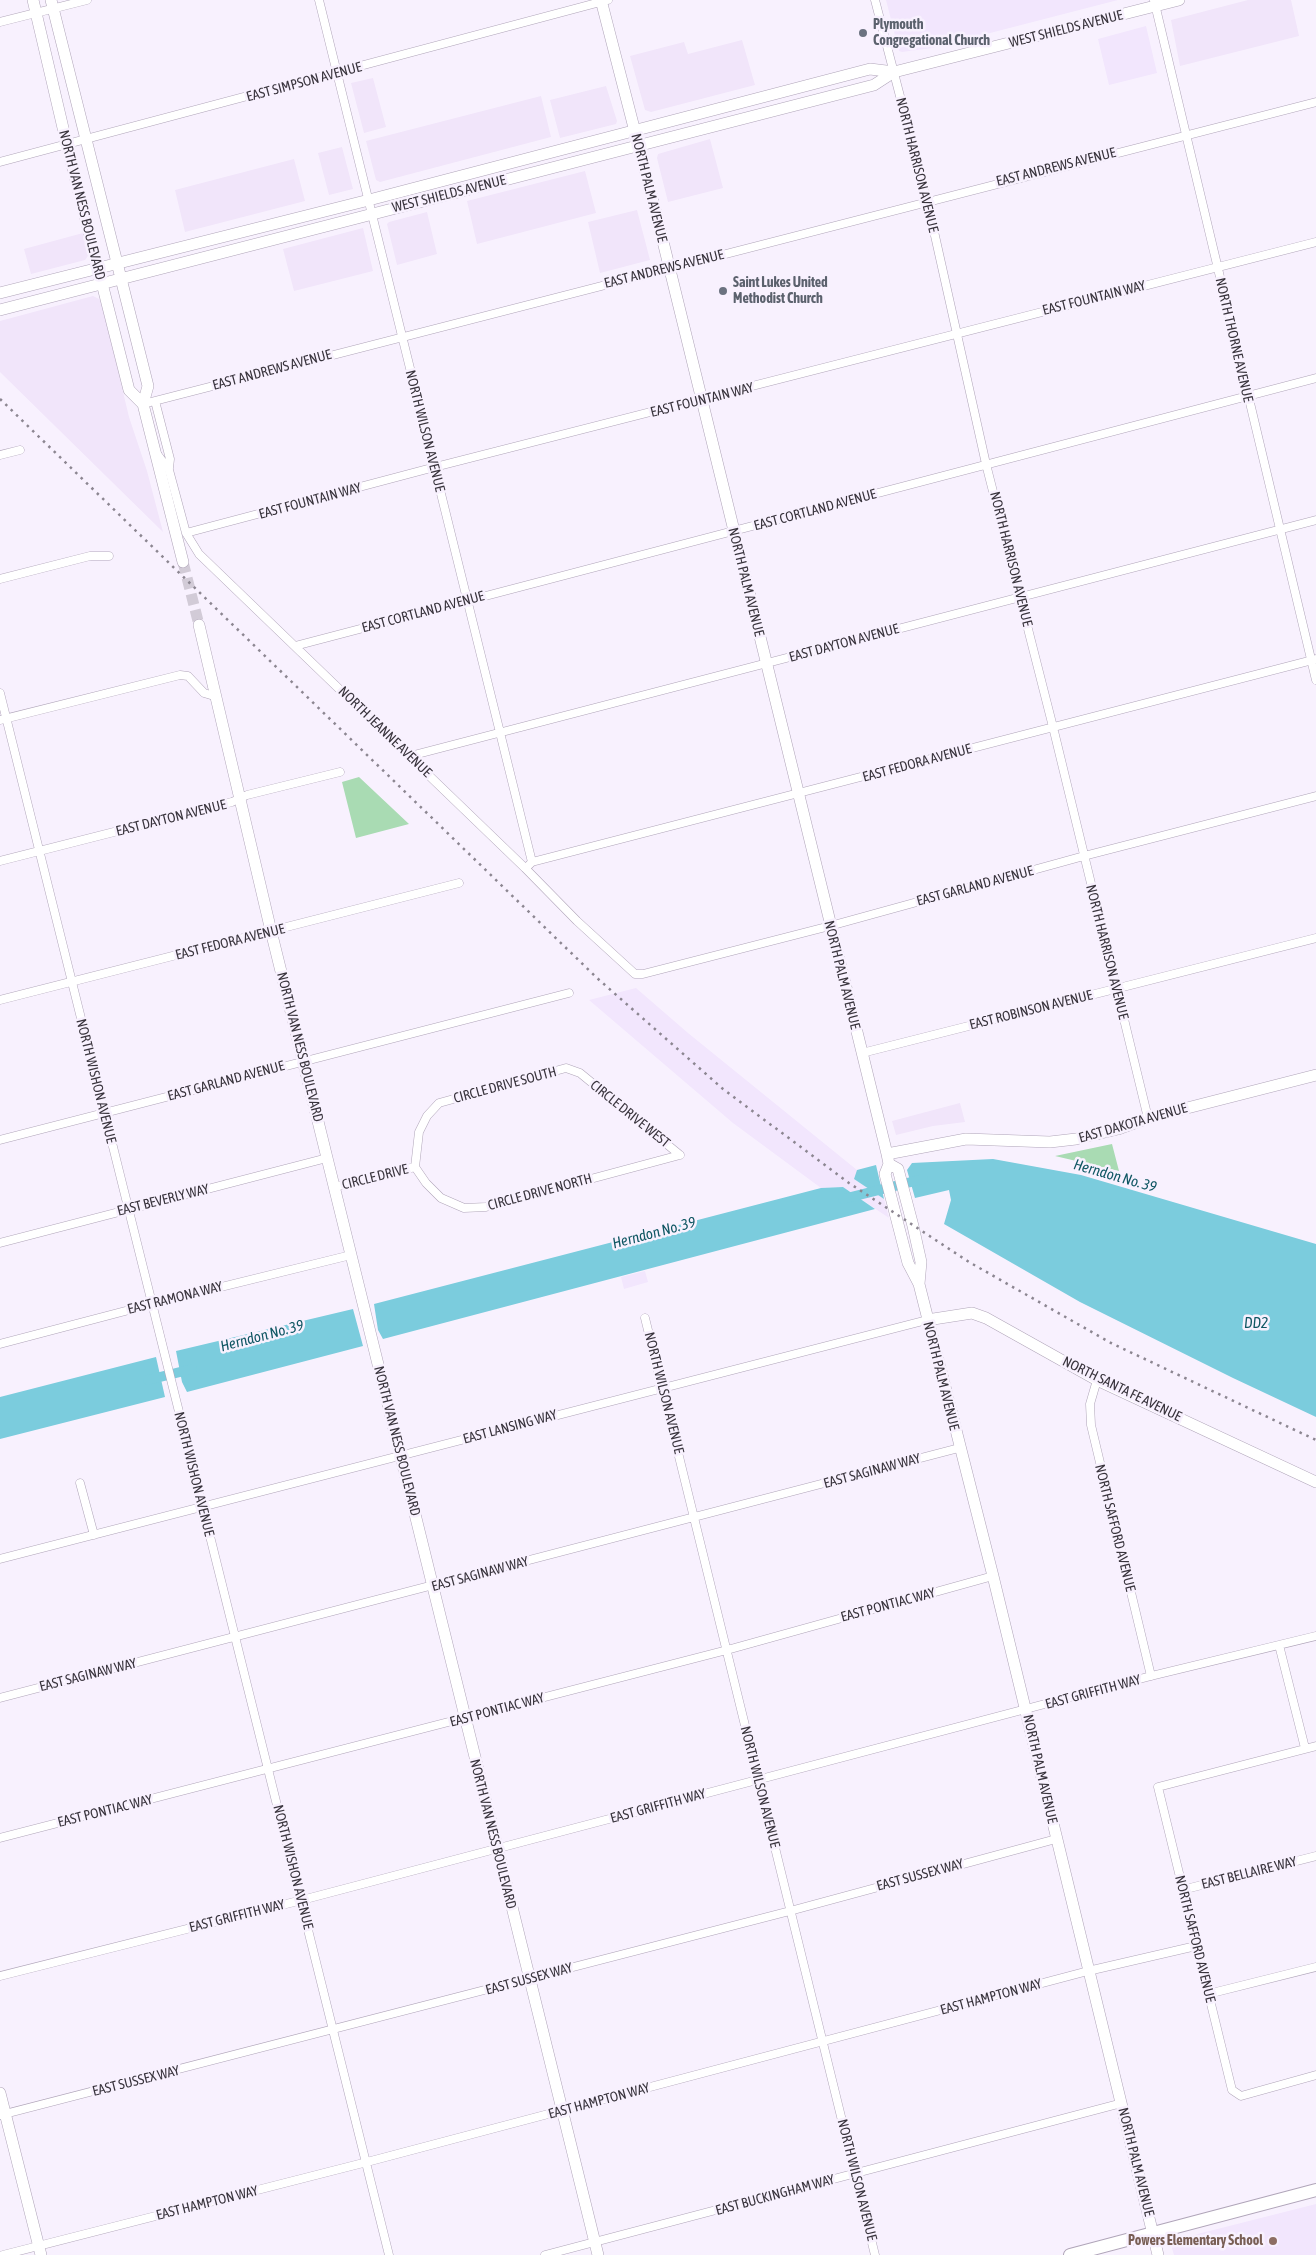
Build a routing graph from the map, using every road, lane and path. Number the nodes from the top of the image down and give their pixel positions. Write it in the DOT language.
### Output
graph roads {
  1 [pos="33,0"];
  2 [pos="87,0"];
  3 [pos="319,0"];
  4 [pos="875,0"];
  5 [pos="1179,0"];
  6 [pos="603,1"];
  7 [pos="52,4"];
  8 [pos="1154,4"];
  9 [pos="36,13"];
  10 [pos="0,22"];
  11 [pos="894,72"];
  12 [pos="338,73"];
  13 [pos="1316,102"];
  14 [pos="635,130"];
  15 [pos="1185,134"];
  16 [pos="85,140"];
  17 [pos="67,145"];
  18 [pos="639,146"];
  19 [pos="0,162"];
  20 [pos="369,200"];
  21 [pos="927,200"];
  22 [pos="372,214"];
  23 [pos="1316,242"];
  24 [pos="116,263"];
  25 [pos="1218,267"];
  26 [pos="97,268"];
  27 [pos="669,268"];
  28 [pos="120,280"];
  29 [pos="101,284"];
  30 [pos="0,293"];
  31 [pos="0,310"];
  32 [pos="957,333"];
  33 [pos="401,336"];
  34 [pos="1316,378"];
  35 [pos="1246,395"];
  36 [pos="701,400"];
  37 [pos="155,401"];
  38 [pos="143,404"];
  39 [pos="154,449"];
  40 [pos="20,450"];
  41 [pos="0,455"];
  42 [pos="986,464"];
  43 [pos="434,467"];
  44 [pos="169,470"];
  45 [pos="1316,520"];
  46 [pos="1279,530"];
  47 [pos="734,532"];
  48 [pos="186,533"];
  49 [pos="108,556"];
  50 [pos="183,562"];
  51 [pos="0,579"];
  52 [pos="1020,596"];
  53 [pos="468,600"];
  54 [pos="199,626"];
  55 [pos="295,646"];
  56 [pos="1314,660"];
  57 [pos="766,663"];
  58 [pos="1316,680"];
  59 [pos="0,693"];
  60 [pos="214,696"];
  61 [pos="3,720"];
  62 [pos="1053,727"];
  63 [pos="501,732"];
  64 [pos="410,756"];
  65 [pos="340,772"];
  66 [pos="798,795"];
  67 [pos="1316,796"];
  68 [pos="239,799"];
  69 [pos="39,850"];
  70 [pos="1084,856"];
  71 [pos="0,861"];
  72 [pos="532,862"];
  73 [pos="526,868"];
  74 [pos="459,883"];
  75 [pos="830,926"];
  76 [pos="271,931"];
  77 [pos="1316,938"];
  78 [pos="635,974"];
  79 [pos="71,982"];
  80 [pos="1116,989"];
  81 [pos="570,993"];
  82 [pos="0,1000"];
  83 [pos="862,1053"];
  84 [pos="304,1061"];
  85 [pos="580,1073"];
  86 [pos="1316,1075"];
  87 [pos="103,1113"];
  88 [pos="1148,1118"];
  89 [pos="0,1140"];
  90 [pos="680,1155"];
  91 [pos="327,1158"];
  92 [pos="887,1164"];
  93 [pos="415,1167"];
  94 [pos="334,1188"];
  95 [pos="128,1209"];
  96 [pos="0,1242"];
  97 [pos="351,1255"];
  98 [pos="919,1284"];
  99 [pos="152,1304"];
  100 [pos="645,1318"];
  101 [pos="927,1320"];
  102 [pos="0,1344"];
  103 [pos="1097,1380"];
  104 [pos="663,1387"];
  105 [pos="960,1448"];
  106 [pos="401,1456"];
  107 [pos="1316,1482"];
  108 [pos="80,1483"];
  109 [pos="203,1507"];
  110 [pos="695,1518"];
  111 [pos="94,1534"];
  112 [pos="0,1559"];
  113 [pos="993,1576"];
  114 [pos="432,1586"];
  115 [pos="1316,1636"];
  116 [pos="234,1638"];
  117 [pos="1280,1646"];
  118 [pos="726,1650"];
  119 [pos="1151,1676"];
  120 [pos="0,1698"];
  121 [pos="1026,1710"];
  122 [pos="465,1718"];
  123 [pos="1316,1746"];
  124 [pos="1305,1748"];
  125 [pos="268,1769"];
  126 [pos="759,1780"];
  127 [pos="0,1838"];
  128 [pos="1056,1839"];
  129 [pos="497,1849"];
  130 [pos="1316,1856"];
  131 [pos="1182,1890"];
  132 [pos="302,1900"];
  133 [pos="790,1910"];
  134 [pos="1196,1946"];
  135 [pos="1316,1966"];
  136 [pos="1088,1971"];
  137 [pos="0,1976"];
  138 [pos="529,1979"];
  139 [pos="1208,1994"];
  140 [pos="334,2030"];
  141 [pos="823,2042"];
  142 [pos="1316,2075"];
  143 [pos="0,2093"];
  144 [pos="1122,2103"];
  145 [pos="562,2110"];
  146 [pos="3,2115"];
  147 [pos="367,2162"];
  148 [pos="856,2174"];
  149 [pos="1316,2190"];
  150 [pos="1153,2233"];
  151 [pos="594,2242"];
  152 [pos="40,2251"];
  153 [pos="3,2255"];
  154 [pos="389,2255"];
  155 [pos="545,2255"];
  156 [pos="598,2255"];
  157 [pos="875,2255"];
  158 [pos="1070,2255"];
  159 [pos="1158,2255"];
  1 -- 9 [label="main road, NORTH VAN NESS BOULEVARD"];
  2 -- 7 [label="street"];
  3 -- 12 [label="street, NORTH WILSON AVENUE"];
  4 -- 11 [label="street, NORTH HARRISON AVENUE"];
  5 -- 8 [label="main road, WEST SHIELDS AVENUE"];
  6 -- 12 [label="street, EAST SIMPSON AVENUE"];
  6 -- 14 [label="main road, NORTH PALM AVENUE"];
  7 -- 9 [label="street"];
  7 -- 16 [label="main road, NORTH VAN NESS BOULEVARD"];
  8 -- 11 [label="main road, WEST SHIELDS AVENUE"];
  8 -- 15 [label="street, NORTH THORNE AVENUE"];
  9 -- 10 [label="street"];
  9 -- 17 [label="main road, NORTH VAN NESS BOULEVARD"];
  11 -- 14 [label="main road, WEST SHIELDS AVENUE"];
  11 -- 18 [label="main road, WEST SHIELDS AVENUE"];
  11 -- 21 [label="street, NORTH HARRISON AVENUE"];
  12 -- 16 [label="street, EAST SIMPSON AVENUE"];
  12 -- 20 [label="street, NORTH WILSON AVENUE"];
  13 -- 15 [label="street, EAST ANDREWS AVENUE"];
  14 -- 18 [label="main road, NORTH PALM AVENUE"];
  14 -- 20 [label="main road, WEST SHIELDS AVENUE"];
  15 -- 21 [label="street, EAST ANDREWS AVENUE"];
  15 -- 25 [label="street, NORTH THORNE AVENUE"];
  16 -- 17 [label="street, EAST SIMPSON AVENUE"];
  16 -- 24 [label="main road, NORTH VAN NESS BOULEVARD"];
  17 -- 19 [label="street, EAST SIMPSON AVENUE"];
  17 -- 26 [label="main road, NORTH VAN NESS BOULEVARD"];
  18 -- 22 [label="main road, WEST SHIELDS AVENUE"];
  18 -- 27 [label="main road, NORTH PALM AVENUE"];
  20 -- 22 [label="street, NORTH WILSON AVENUE"];
  20 -- 24 [label="main road, WEST SHIELDS AVENUE"];
  21 -- 27 [label="street, EAST ANDREWS AVENUE"];
  21 -- 32 [label="street, NORTH HARRISON AVENUE"];
  22 -- 28 [label="main road, WEST SHIELDS AVENUE"];
  22 -- 33 [label="street, NORTH WILSON AVENUE"];
  23 -- 25 [label="street, EAST FOUNTAIN WAY"];
  24 -- 26 [label="main road, WEST SHIELDS AVENUE"];
  24 -- 28 [label="main road, NORTH VAN NESS BOULEVARD"];
  25 -- 32 [label="street, EAST FOUNTAIN WAY"];
  25 -- 35 [label="street, NORTH THORNE AVENUE"];
  26 -- 29 [label="main road, NORTH VAN NESS BOULEVARD"];
  26 -- 30 [label="main road, WEST SHIELDS AVENUE"];
  27 -- 33 [label="street, EAST ANDREWS AVENUE"];
  27 -- 36 [label="main road, NORTH PALM AVENUE"];
  28 -- 29 [label="main road, WEST SHIELDS AVENUE"];
  28 -- 38 [label="main road, NORTH VAN NESS BOULEVARD"];
  29 -- 31 [label="main road, WEST SHIELDS AVENUE"];
  29 -- 38 [label="main road, NORTH VAN NESS BOULEVARD"];
  32 -- 36 [label="street, EAST FOUNTAIN WAY"];
  32 -- 42 [label="street, NORTH HARRISON AVENUE"];
  33 -- 37 [label="street, EAST ANDREWS AVENUE"];
  33 -- 43 [label="street, NORTH WILSON AVENUE"];
  34 -- 35 [label="street, EAST CORTLAND AVENUE"];
  35 -- 42 [label="street, EAST CORTLAND AVENUE"];
  35 -- 46 [label="street, NORTH THORNE AVENUE"];
  36 -- 43 [label="street, EAST FOUNTAIN WAY"];
  36 -- 47 [label="main road, NORTH PALM AVENUE"];
  37 -- 38 [label="street, EAST ANDREWS AVENUE"];
  37 -- 44 [label="street, NORTH JEANNE AVENUE"];
  38 -- 39 [label="main road, NORTH VAN NESS BOULEVARD"];
  39 -- 44 [label="street, NORTH JEANNE AVENUE"];
  39 -- 50 [label="main road, NORTH VAN NESS BOULEVARD"];
  40 -- 41 [label="street"];
  42 -- 47 [label="street, EAST CORTLAND AVENUE"];
  42 -- 52 [label="street, NORTH HARRISON AVENUE"];
  43 -- 48 [label="street, EAST FOUNTAIN WAY"];
  43 -- 53 [label="street, NORTH WILSON AVENUE"];
  44 -- 48 [label="street, NORTH JEANNE AVENUE"];
  45 -- 46 [label="street, EAST DAYTON AVENUE"];
  46 -- 52 [label="street, EAST DAYTON AVENUE"];
  46 -- 56 [label="street, NORTH THORNE AVENUE"];
  47 -- 53 [label="street, EAST CORTLAND AVENUE"];
  47 -- 57 [label="main road, NORTH PALM AVENUE"];
  48 -- 55 [label="street, NORTH JEANNE AVENUE"];
  49 -- 51 [label="street"];
  52 -- 57 [label="street, EAST DAYTON AVENUE"];
  52 -- 62 [label="street, NORTH HARRISON AVENUE"];
  53 -- 55 [label="street, EAST CORTLAND AVENUE"];
  53 -- 63 [label="street, NORTH WILSON AVENUE"];
  54 -- 60 [label="main road, NORTH VAN NESS BOULEVARD"];
  55 -- 64 [label="street, NORTH JEANNE AVENUE"];
  56 -- 58 [label="street, NORTH THORNE AVENUE"];
  56 -- 62 [label="street, EAST FEDORA AVENUE"];
  57 -- 63 [label="street, EAST DAYTON AVENUE"];
  57 -- 66 [label="main road, NORTH PALM AVENUE"];
  59 -- 61 [label="street, NORTH WISHON AVENUE"];
  60 -- 61 [label="street"];
  60 -- 68 [label="main road, NORTH VAN NESS BOULEVARD"];
  61 -- 69 [label="street, NORTH WISHON AVENUE"];
  62 -- 66 [label="street, EAST FEDORA AVENUE"];
  62 -- 70 [label="street, NORTH HARRISON AVENUE"];
  63 -- 64 [label="street, EAST DAYTON AVENUE"];
  63 -- 72 [label="street, NORTH WILSON AVENUE"];
  64 -- 73 [label="street, NORTH JEANNE AVENUE"];
  65 -- 68 [label="street, EAST DAYTON AVENUE"];
  66 -- 72 [label="street, EAST FEDORA AVENUE"];
  66 -- 75 [label="main road, NORTH PALM AVENUE"];
  67 -- 70 [label="street, EAST GARLAND AVENUE"];
  68 -- 69 [label="street, EAST DAYTON AVENUE"];
  68 -- 76 [label="main road, NORTH VAN NESS BOULEVARD"];
  69 -- 71 [label="street, EAST DAYTON AVENUE"];
  69 -- 79 [label="street, NORTH WISHON AVENUE"];
  70 -- 75 [label="street, EAST GARLAND AVENUE"];
  70 -- 80 [label="street, NORTH HARRISON AVENUE"];
  72 -- 73 [label="street"];
  73 -- 78 [label="street, NORTH JEANNE AVENUE"];
  74 -- 76 [label="street, EAST FEDORA AVENUE"];
  75 -- 78 [label="street, EAST GARLAND AVENUE"];
  75 -- 83 [label="main road, NORTH PALM AVENUE"];
  76 -- 79 [label="street, EAST FEDORA AVENUE"];
  76 -- 84 [label="main road, NORTH VAN NESS BOULEVARD"];
  77 -- 80 [label="street, EAST ROBINSON AVENUE"];
  79 -- 82 [label="street, EAST FEDORA AVENUE"];
  79 -- 87 [label="street, NORTH WISHON AVENUE"];
  80 -- 83 [label="street, EAST ROBINSON AVENUE"];
  80 -- 88 [label="street, NORTH HARRISON AVENUE"];
  81 -- 84 [label="street, EAST GARLAND AVENUE"];
  83 -- 92 [label="main road, NORTH PALM AVENUE"];
  84 -- 87 [label="street, EAST GARLAND AVENUE"];
  84 -- 91 [label="main road, NORTH VAN NESS BOULEVARD"];
  85 -- 90 [label="street, CIRCLE DRIVE WEST"];
  85 -- 93 [label="street, CIRCLE DRIVE SOUTH"];
  86 -- 88 [label="main road, EAST DAKOTA AVENUE"];
  87 -- 89 [label="street, EAST GARLAND AVENUE"];
  87 -- 95 [label="street, NORTH WISHON AVENUE"];
  88 -- 92 [label="main road, EAST DAKOTA AVENUE"];
  90 -- 93 [label="street, CIRCLE DRIVE NORTH"];
  91 -- 94 [label="main road, NORTH VAN NESS BOULEVARD"];
  91 -- 95 [label="street, EAST BEVERLY WAY"];
  92 -- 98 [label="main road, NORTH PALM AVENUE"];
  92 -- 98 [label="main road, NORTH PALM AVENUE"];
  93 -- 94 [label="street, CIRCLE DRIVE"];
  94 -- 97 [label="main road, NORTH VAN NESS BOULEVARD"];
  95 -- 96 [label="street, EAST BEVERLY WAY"];
  95 -- 99 [label="street, NORTH WISHON AVENUE"];
  97 -- 99 [label="street, EAST RAMONA WAY"];
  97 -- 106 [label="main road, NORTH VAN NESS BOULEVARD"];
  98 -- 101 [label="main road, NORTH PALM AVENUE"];
  99 -- 102 [label="street, EAST RAMONA WAY"];
  99 -- 109 [label="street, NORTH WISHON AVENUE"];
  100 -- 104 [label="street, NORTH WILSON AVENUE"];
  101 -- 103 [label="main road, NORTH SANTA FE AVENUE"];
  101 -- 104 [label="street, EAST LANSING WAY"];
  101 -- 105 [label="main road, NORTH PALM AVENUE"];
  103 -- 107 [label="main road, NORTH SANTA FE AVENUE"];
  103 -- 119 [label="street, NORTH SAFFORD AVENUE"];
  104 -- 106 [label="street, EAST LANSING WAY"];
  104 -- 110 [label="street, NORTH WILSON AVENUE"];
  105 -- 110 [label="street, EAST SAGINAW WAY"];
  105 -- 113 [label="main road, NORTH PALM AVENUE"];
  106 -- 109 [label="street, EAST LANSING WAY"];
  106 -- 114 [label="main road, NORTH VAN NESS BOULEVARD"];
  108 -- 111 [label="street"];
  109 -- 111 [label="street, EAST LANSING WAY"];
  109 -- 116 [label="street, NORTH WISHON AVENUE"];
  110 -- 114 [label="street, EAST SAGINAW WAY"];
  110 -- 118 [label="street, NORTH WILSON AVENUE"];
  111 -- 112 [label="street, EAST LANSING WAY"];
  113 -- 118 [label="street, EAST PONTIAC WAY"];
  113 -- 121 [label="main road, NORTH PALM AVENUE"];
  114 -- 116 [label="street, EAST SAGINAW WAY"];
  114 -- 122 [label="main road, NORTH VAN NESS BOULEVARD"];
  115 -- 117 [label="street, EAST GRIFFITH WAY"];
  116 -- 120 [label="street, EAST SAGINAW WAY"];
  116 -- 125 [label="street, NORTH WISHON AVENUE"];
  117 -- 119 [label="street, EAST GRIFFITH WAY"];
  117 -- 124 [label="street"];
  118 -- 122 [label="street, EAST PONTIAC WAY"];
  118 -- 126 [label="street, NORTH WILSON AVENUE"];
  119 -- 121 [label="street, EAST GRIFFITH WAY"];
  121 -- 126 [label="street, EAST GRIFFITH WAY"];
  121 -- 128 [label="main road, NORTH PALM AVENUE"];
  122 -- 125 [label="street, EAST PONTIAC WAY"];
  122 -- 129 [label="main road, NORTH VAN NESS BOULEVARD"];
  123 -- 124 [label="street"];
  124 -- 131 [label="street, NORTH SAFFORD AVENUE"];
  125 -- 127 [label="street, EAST PONTIAC WAY"];
  125 -- 132 [label="street, NORTH WISHON AVENUE"];
  126 -- 129 [label="street, EAST GRIFFITH WAY"];
  126 -- 133 [label="street, NORTH WILSON AVENUE"];
  128 -- 133 [label="street, EAST SUSSEX WAY"];
  128 -- 136 [label="main road, NORTH PALM AVENUE"];
  129 -- 132 [label="street, EAST GRIFFITH WAY"];
  129 -- 138 [label="main road, NORTH VAN NESS BOULEVARD"];
  130 -- 131 [label="street, EAST BELLAIRE WAY"];
  131 -- 134 [label="street, NORTH SAFFORD AVENUE"];
  132 -- 137 [label="street, EAST GRIFFITH WAY"];
  132 -- 140 [label="street, NORTH WISHON AVENUE"];
  133 -- 138 [label="street, EAST SUSSEX WAY"];
  133 -- 141 [label="street, NORTH WILSON AVENUE"];
  134 -- 136 [label="street, EAST HAMPTON WAY"];
  134 -- 139 [label="street, NORTH SAFFORD AVENUE"];
  135 -- 139 [label="street"];
  136 -- 141 [label="street, EAST HAMPTON WAY"];
  136 -- 144 [label="main road, NORTH PALM AVENUE"];
  138 -- 140 [label="street, EAST SUSSEX WAY"];
  138 -- 145 [label="main road, NORTH VAN NESS BOULEVARD"];
  139 -- 142 [label="street, NORTH SAFFORD AVENUE"];
  140 -- 146 [label="street, EAST SUSSEX WAY"];
  140 -- 147 [label="street, NORTH WISHON AVENUE"];
  141 -- 145 [label="street, EAST HAMPTON WAY"];
  141 -- 148 [label="street, NORTH WILSON AVENUE"];
  143 -- 146 [label="main road"];
  144 -- 148 [label="street, EAST BUCKINGHAM WAY"];
  144 -- 150 [label="main road, NORTH PALM AVENUE"];
  145 -- 147 [label="street, EAST HAMPTON WAY"];
  145 -- 151 [label="main road, NORTH VAN NESS BOULEVARD"];
  146 -- 152 [label="main road"];
  147 -- 152 [label="street, EAST HAMPTON WAY"];
  147 -- 154 [label="street, NORTH WISHON AVENUE"];
  148 -- 151 [label="street, EAST BUCKINGHAM WAY"];
  148 -- 157 [label="street, NORTH WILSON AVENUE"];
  149 -- 150 [label="main road"];
  150 -- 158 [label="main road"];
  150 -- 159 [label="main road, NORTH PALM AVENUE"];
  151 -- 155 [label="street, EAST BUCKINGHAM WAY"];
  151 -- 156 [label="main road, NORTH VAN NESS BOULEVARD"];
  152 -- 153 [label="street, EAST HAMPTON WAY"];
}
